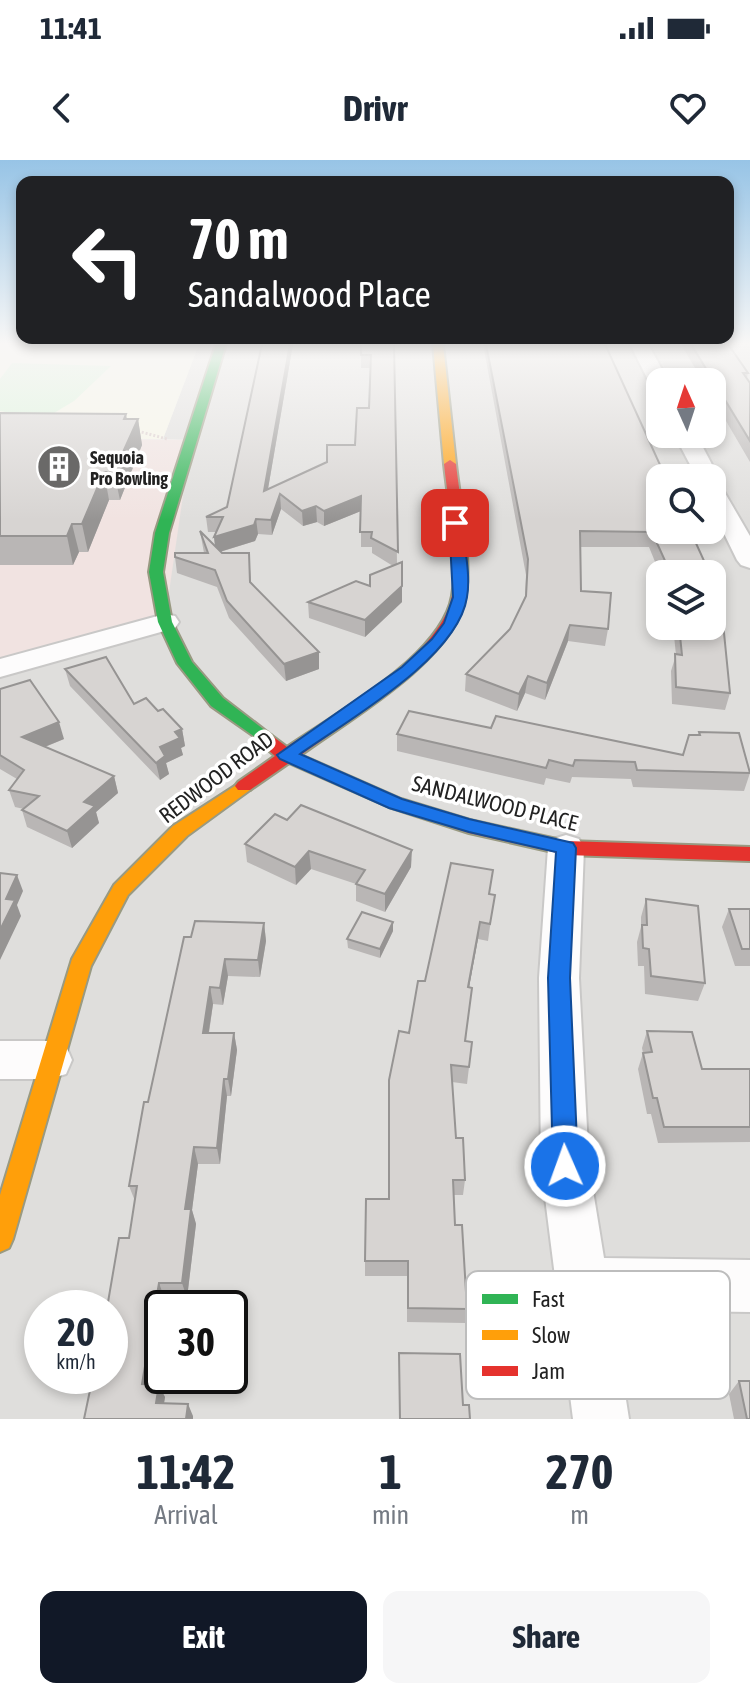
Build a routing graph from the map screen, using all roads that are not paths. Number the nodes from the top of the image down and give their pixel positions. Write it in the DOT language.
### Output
graph roads {
  1 [pos="203,403"];
  2 [pos="444,403"];
  3 [pos="726,513"];
  4 [pos="750,560"];
  5 [pos="165,622"];
  6 [pos="0,668"];
  7 [pos="286,755"];
  8 [pos="566,848"];
  9 [pos="750,854"];
  10 [pos="0,1060"];
  11 [pos="50,1060"];
  12 [pos="0,1239"];
  13 [pos="582,1271"];
  14 [pos="730,1286"];
  15 [pos="750,1286"];
  16 [pos="598,1399"];
  17 [pos="601,1419"];
  1 -- 5 [label="street, SANDALWOOD PLACE"];
  2 -- 7 [label="street, REDWOOD ROAD"];
  3 -- 4 [label="street"];
  5 -- 6 [label="street"];
  5 -- 7 [label="street, SANDALWOOD PLACE"];
  7 -- 8 [label="street, SANDALWOOD PLACE"];
  7 -- 11 [label="street, REDWOOD ROAD"];
  8 -- 9 [label="street, SANDALWOOD PLACE"];
  8 -- 13 [label="street"];
  10 -- 11 [label="street"];
  11 -- 12 [label="street, REDWOOD ROAD"];
  14 -- 15 [label="street"];
  16 -- 17 [label="street"];
}
